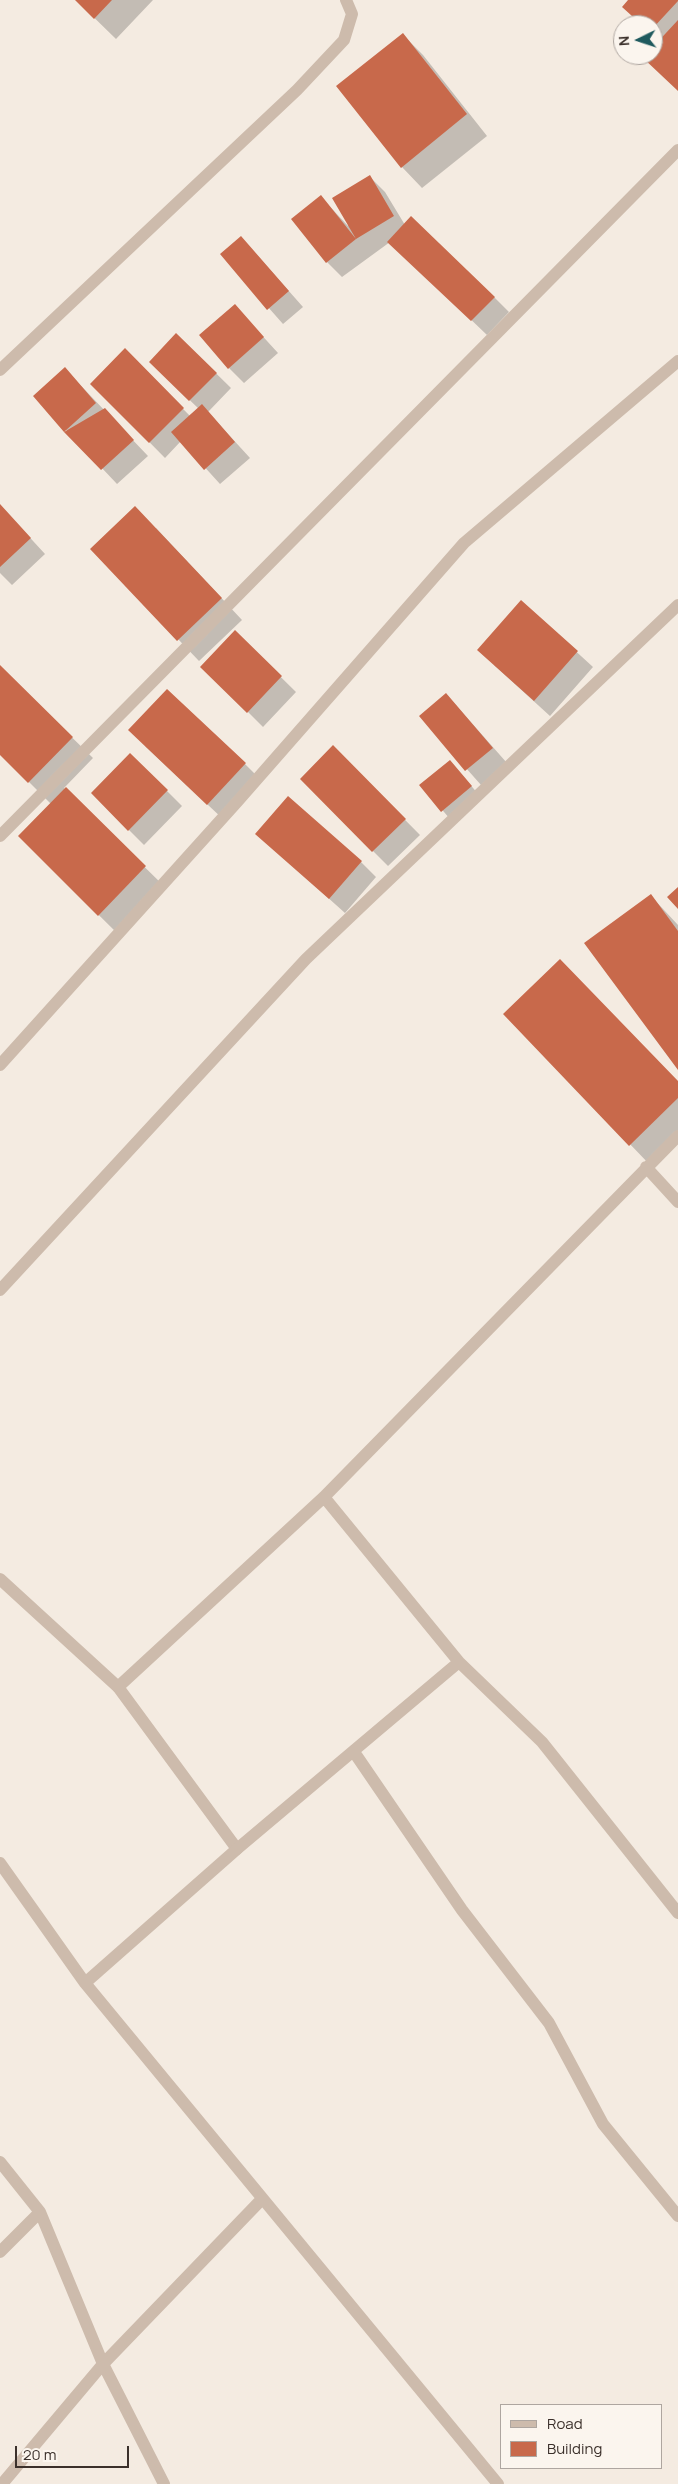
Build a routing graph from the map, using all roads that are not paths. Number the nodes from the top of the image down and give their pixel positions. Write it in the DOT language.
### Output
graph roads {
  1 [pos="346,0"];
  2 [pos="678,150"];
  3 [pos="678,361"];
  4 [pos="0,370"];
  5 [pos="678,605"];
  6 [pos="0,836"];
  7 [pos="0,1065"];
  8 [pos="678,1136"];
  9 [pos="646,1167"];
  10 [pos="678,1202"];
  11 [pos="0,1290"];
  12 [pos="324,1497"];
  13 [pos="0,1579"];
  14 [pos="459,1662"];
  15 [pos="118,1687"];
  16 [pos="354,1752"];
  17 [pos="237,1849"];
  18 [pos="0,1863"];
  19 [pos="678,1913"];
  20 [pos="84,1983"];
  21 [pos="0,2162"];
  22 [pos="262,2199"];
  23 [pos="40,2212"];
  24 [pos="678,2216"];
  25 [pos="0,2252"];
  26 [pos="103,2364"];
  27 [pos="2,2484"];
  28 [pos="164,2484"];
  29 [pos="498,2484"];
  1 -- 4 [label="street"];
  2 -- 6 [label="street"];
  3 -- 7 [label="street"];
  5 -- 11 [label="street"];
  8 -- 9 [label="street"];
  9 -- 10 [label="street"];
  9 -- 12 [label="street"];
  12 -- 14 [label="street"];
  12 -- 15 [label="street"];
  13 -- 15 [label="street"];
  14 -- 16 [label="street"];
  14 -- 19 [label="street"];
  15 -- 17 [label="street"];
  16 -- 17 [label="street"];
  16 -- 24 [label="street"];
  17 -- 20 [label="street"];
  18 -- 20 [label="street"];
  20 -- 22 [label="street"];
  21 -- 23 [label="street"];
  22 -- 26 [label="street"];
  22 -- 29 [label="street"];
  23 -- 25 [label="street"];
  23 -- 26 [label="street"];
  26 -- 27 [label="street"];
  26 -- 28 [label="street"];
}
